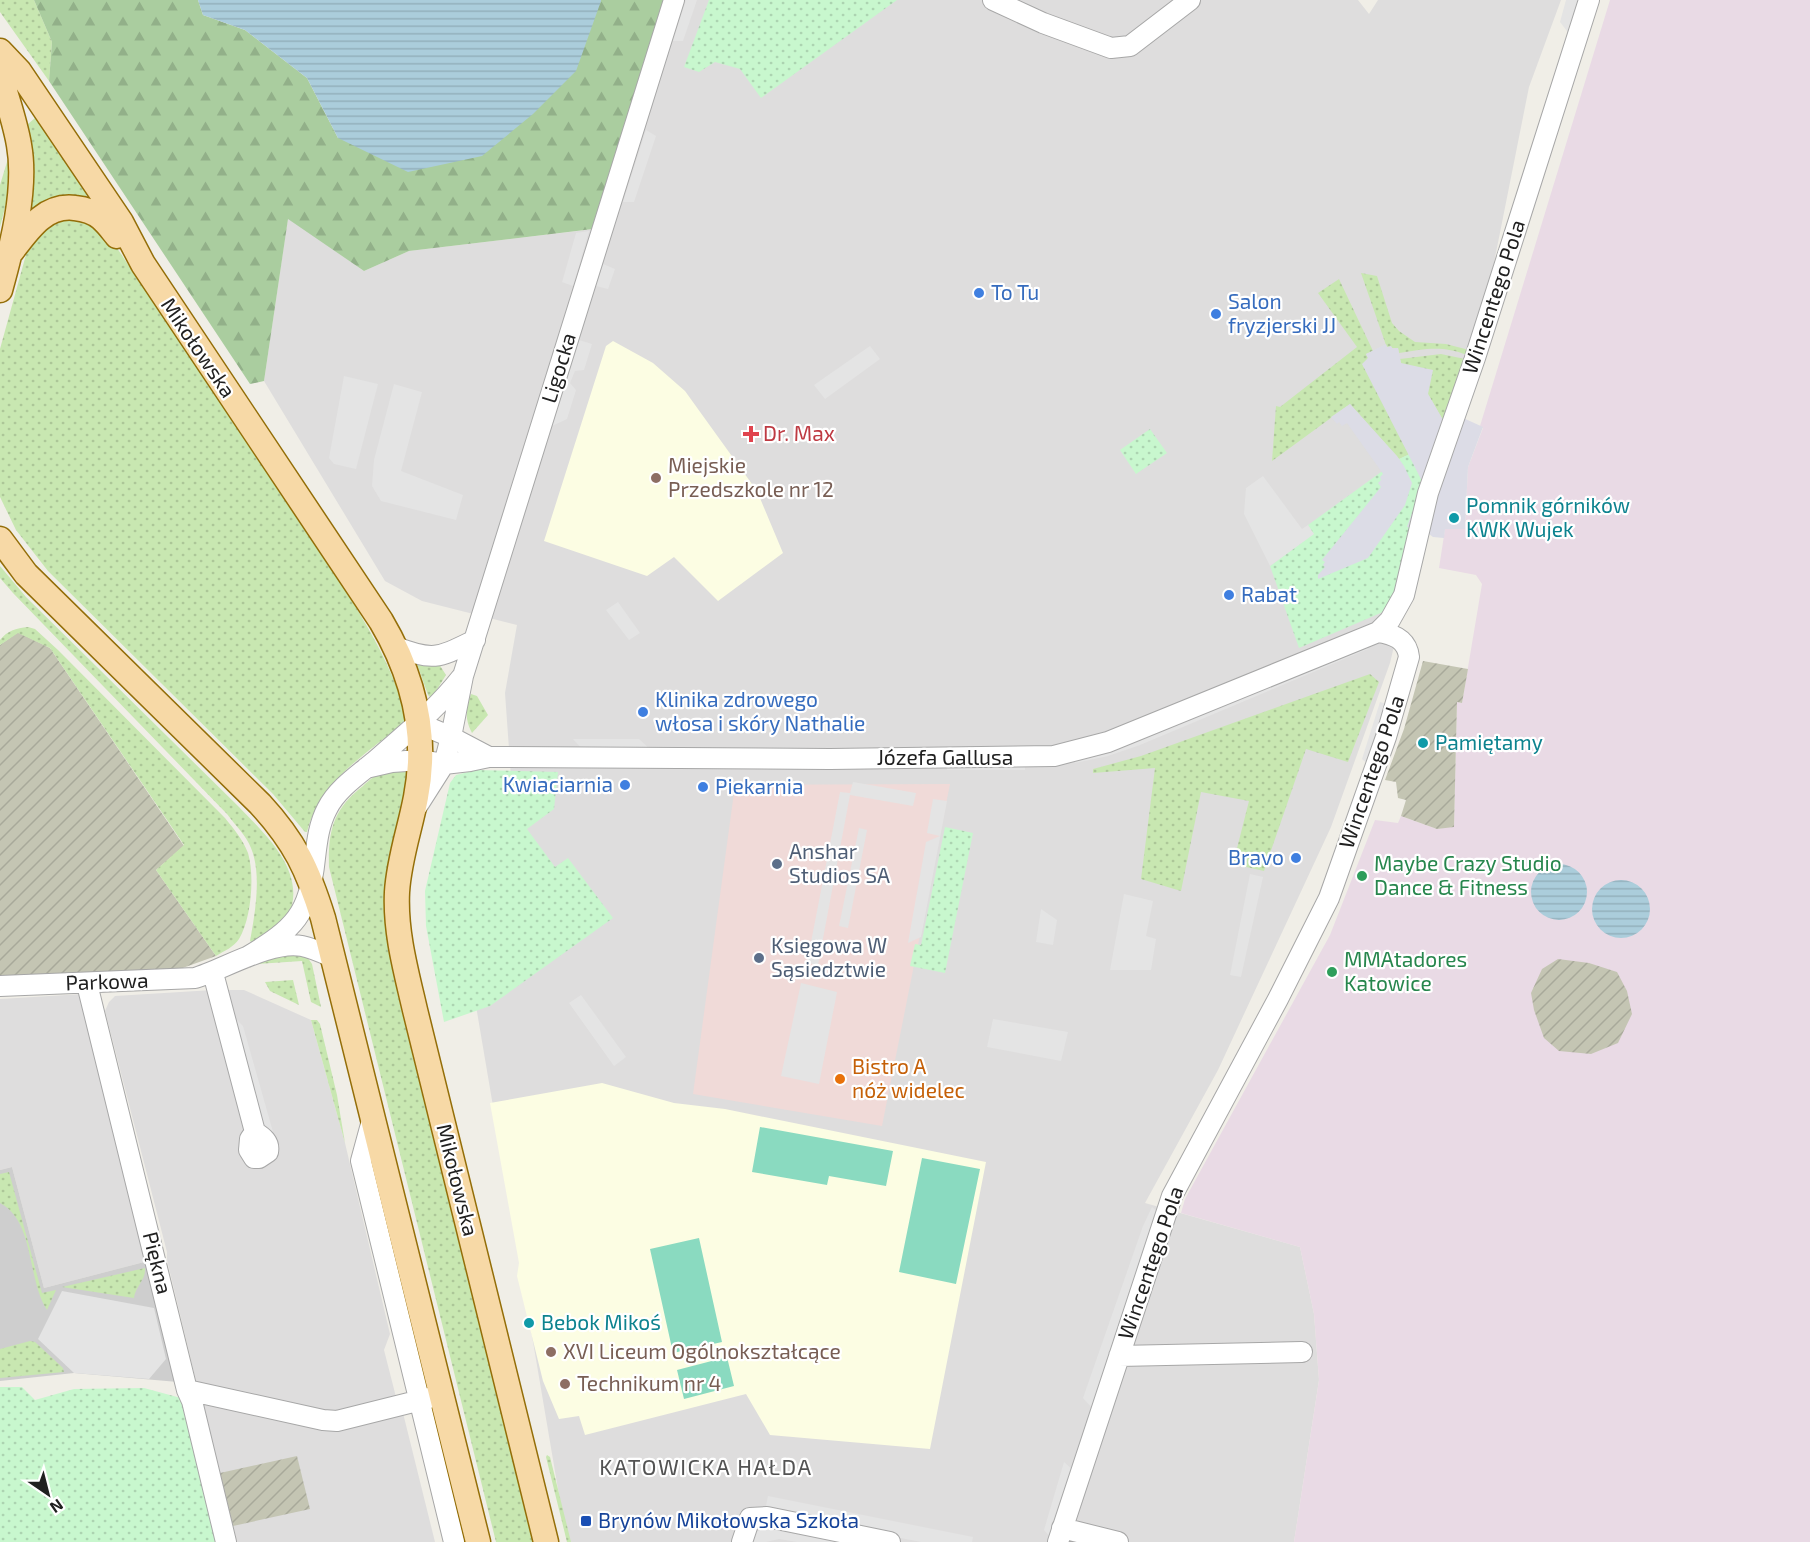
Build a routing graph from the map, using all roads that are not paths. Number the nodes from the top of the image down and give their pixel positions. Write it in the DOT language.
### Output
graph roads {
  1 [pos="674,0"];
  2 [pos="993,0"];
  3 [pos="1190,0"];
  4 [pos="1588,0"];
  5 [pos="0,51"];
  6 [pos="0,74"];
  7 [pos="11,252"];
  8 [pos="142,264"];
  9 [pos="0,290"];
  10 [pos="0,538"];
  11 [pos="1378,632"];
  12 [pos="475,640"];
  13 [pos="396,647"];
  14 [pos="463,676"];
  15 [pos="418,723"];
  16 [pos="451,737"];
  17 [pos="489,757"];
  18 [pos="432,762"];
  19 [pos="366,768"];
  20 [pos="312,886"];
  21 [pos="247,957"];
  22 [pos="332,957"];
  23 [pos="213,973"];
  24 [pos="87,984"];
  25 [pos="0,986"];
  26 [pos="255,1132"];
  27 [pos="1302,1352"];
  28 [pos="1119,1356"];
  29 [pos="187,1390"];
  30 [pos="430,1398"];
  31 [pos="1060,1535"];
  32 [pos="1096,1539"];
  33 [pos="226,1542"];
  34 [pos="454,1542"];
  35 [pos="478,1542"];
  36 [pos="546,1542"];
  37 [pos="742,1542"];
  38 [pos="890,1542"];
  39 [pos="1118,1542"];
  1 -- 12 [label="street, Ligocka"];
  2 -- 3 [label="street"];
  4 -- 11 [label="street, Wincentego Pola"];
  5 -- 8 [label="main road, Mikołowska"];
  6 -- 7 [label="main road"];
  7 -- 8 [label="main road"];
  7 -- 9 [label="main road"];
  8 -- 13 [label="main road, Mikołowska"];
  10 -- 20 [label="main road"];
  11 -- 17 [label="street, Józefa Gallusa"];
  11 -- 28 [label="street, Wincentego Pola"];
  12 -- 13 [label="street"];
  12 -- 14 [label="street, Ligocka"];
  13 -- 15 [label="main road, Mikołowska"];
  14 -- 15 [label="street"];
  14 -- 16 [label="street, Ligocka"];
  15 -- 16 [label="street, Józefa Gallusa"];
  15 -- 18 [label="main road, Mikołowska"];
  15 -- 19 [label="street"];
  16 -- 17 [label="street, Józefa Gallusa"];
  16 -- 18 [label="street, Mikołowska"];
  17 -- 18 [label="street, Józefa Gallusa"];
  18 -- 19 [label="street"];
  18 -- 36 [label="main road, Mikołowska"];
  19 -- 20 [label="street"];
  20 -- 21 [label="street, Parkowa"];
  20 -- 22 [label="main road"];
  21 -- 22 [label="street, Parkowa"];
  21 -- 23 [label="street, Parkowa"];
  22 -- 30 [label="main road"];
  23 -- 24 [label="street, Parkowa"];
  23 -- 26 [label="street"];
  24 -- 25 [label="street, Parkowa"];
  24 -- 29 [label="street, Piękna"];
  27 -- 28 [label="street"];
  28 -- 31 [label="street, Wincentego Pola"];
  29 -- 30 [label="street"];
  29 -- 33 [label="street, Piękna"];
  30 -- 34 [label="street"];
  30 -- 35 [label="main road"];
  31 -- 32 [label="street"];
  32 -- 39 [label="street"];
  37 -- 38 [label="street"];
}
